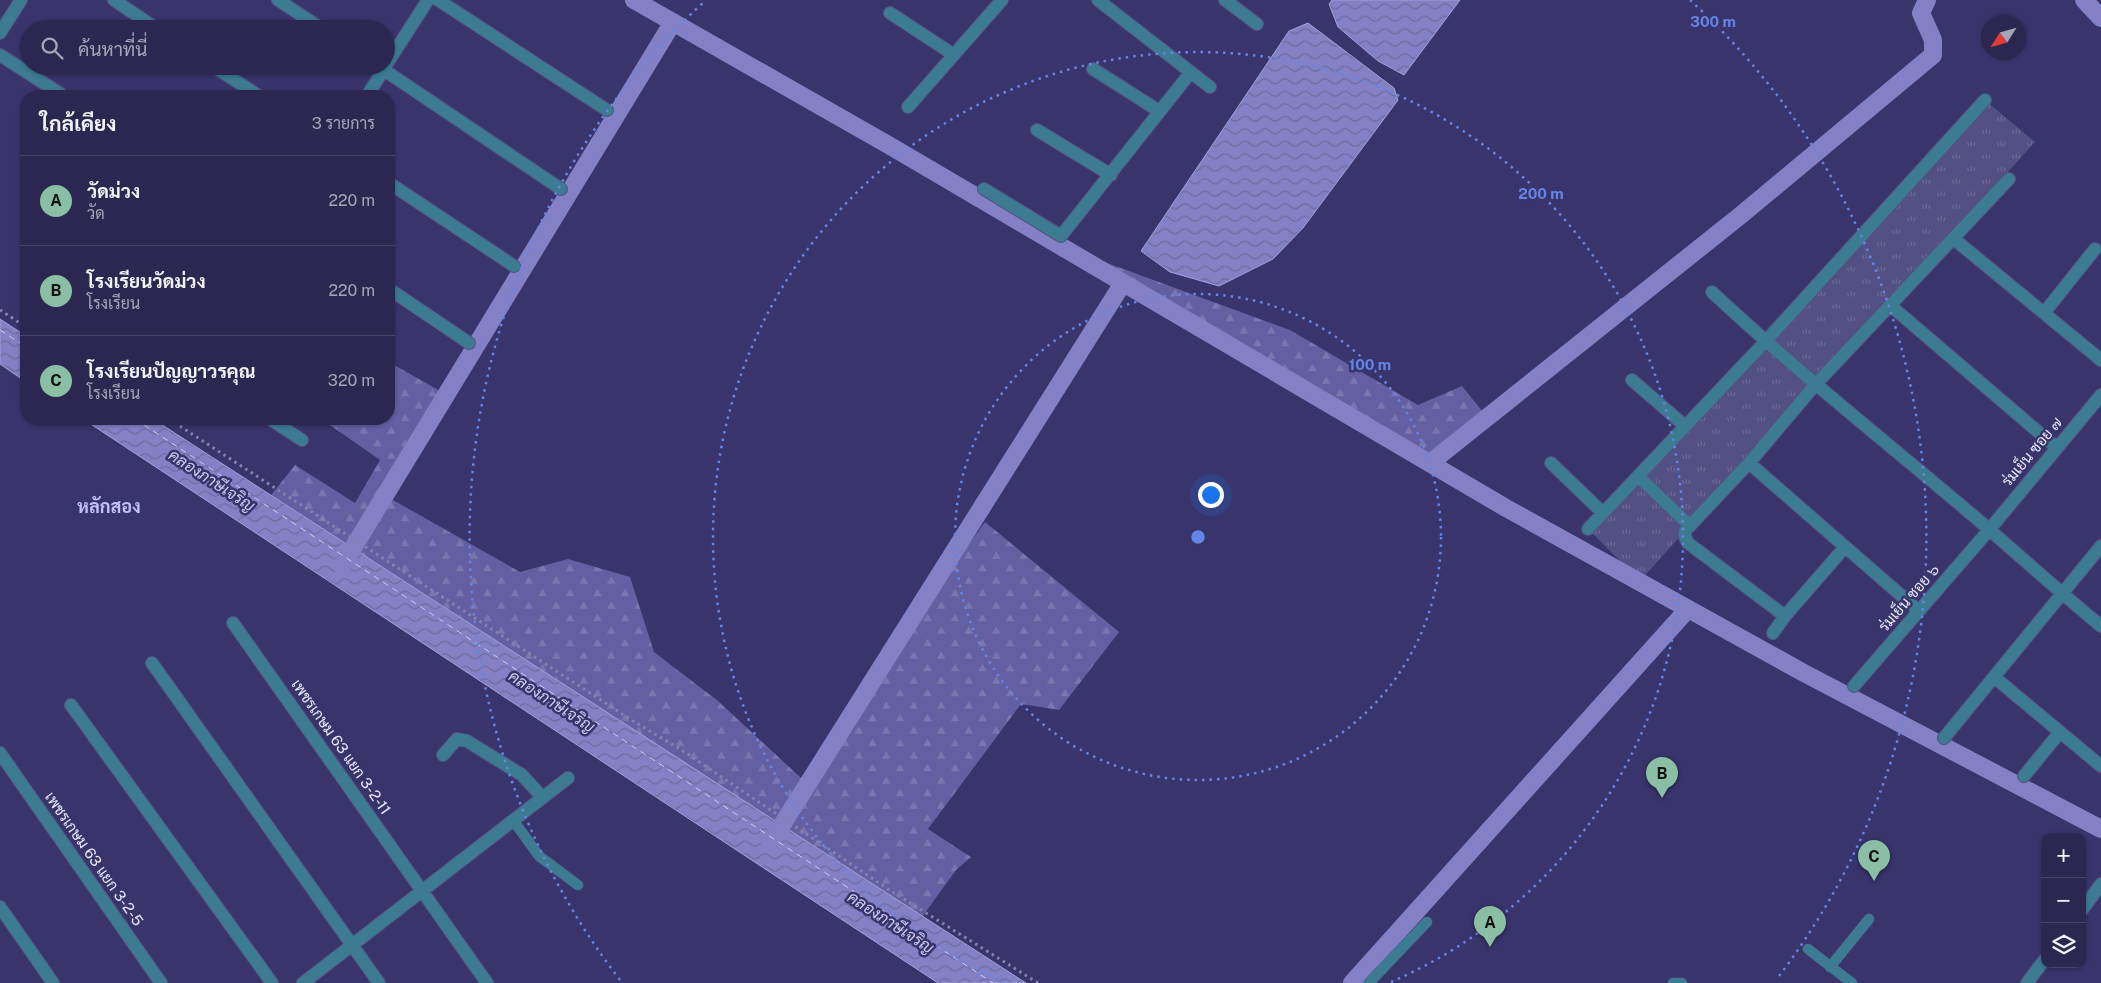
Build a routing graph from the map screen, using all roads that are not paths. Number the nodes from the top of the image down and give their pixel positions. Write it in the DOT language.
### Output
graph roads {
  1 [pos="21,0"];
  2 [pos="114,0"];
  3 [pos="278,0"];
  4 [pos="428,0"];
  5 [pos="438,0"];
  6 [pos="1002,0"];
  7 [pos="1098,0"];
  8 [pos="1225,0"];
  9 [pos="890,13"];
  10 [pos="144,20"];
  11 [pos="308,20"];
  12 [pos="1257,24"];
  13 [pos="0,33"];
  14 [pos="395,49"];
  15 [pos="0,55"];
  16 [pos="954,55"];
  17 [pos="20,68"];
  18 [pos="1093,70"];
  19 [pos="1191,72"];
  20 [pos="32,75"];
  21 [pos="226,75"];
  22 [pos="378,75"];
  23 [pos="395,75"];
  24 [pos="1210,87"];
  25 [pos="56,90"];
  26 [pos="249,90"];
  27 [pos="370,90"];
  28 [pos="1985,100"];
  29 [pos="908,108"];
  30 [pos="607,110"];
  31 [pos="1159,111"];
  32 [pos="1037,130"];
  33 [pos="1111,175"];
  34 [pos="2009,179"];
  35 [pos="395,187"];
  36 [pos="561,189"];
  37 [pos="984,189"];
  38 [pos="1954,239"];
  39 [pos="2095,250"];
  40 [pos="514,266"];
  41 [pos="1712,292"];
  42 [pos="395,293"];
  43 [pos="1891,306"];
  44 [pos="2044,313"];
  45 [pos="1765,342"];
  46 [pos="469,343"];
  47 [pos="2101,360"];
  48 [pos="1632,380"];
  49 [pos="1815,385"];
  50 [pos="2101,395"];
  51 [pos="279,425"];
  52 [pos="1685,426"];
  53 [pos="302,440"];
  54 [pos="2057,448"];
  55 [pos="1551,463"];
  56 [pos="1748,463"];
  57 [pos="1638,476"];
  58 [pos="1603,513"];
  59 [pos="1690,526"];
  60 [pos="1588,529"];
  61 [pos="1989,530"];
  62 [pos="2101,546"];
  63 [pos="1845,547"];
  64 [pos="2062,594"];
  65 [pos="1919,611"];
  66 [pos="1785,616"];
  67 [pos="233,623"];
  68 [pos="2101,626"];
  69 [pos="1773,633"];
  70 [pos="152,663"];
  71 [pos="1994,677"];
  72 [pos="1854,686"];
  73 [pos="72,705"];
  74 [pos="2060,732"];
  75 [pos="1944,738"];
  76 [pos="0,754"];
  77 [pos="443,755"];
  78 [pos="2101,766"];
  79 [pos="2024,776"];
  80 [pos="568,778"];
  81 [pos="542,798"];
  82 [pos="513,820"];
  83 [pos="2101,884"];
  84 [pos="578,885"];
  85 [pos="422,891"];
  86 [pos="2086,905"];
  87 [pos="0,907"];
  88 [pos="1869,919"];
  89 [pos="1427,922"];
  90 [pos="352,945"];
  91 [pos="1808,949"];
  92 [pos="2041,964"];
  93 [pos="1830,967"];
  94 [pos="53,983"];
  95 [pos="161,983"];
  96 [pos="272,983"];
  97 [pos="303,983"];
  98 [pos="379,983"];
  99 [pos="487,983"];
  100 [pos="1368,983"];
  101 [pos="1673,983"];
  102 [pos="1682,983"];
  103 [pos="1852,983"];
  104 [pos="2027,983"];
  1 -- 13 [label="street"];
  2 -- 10 [label="street"];
  3 -- 11 [label="street"];
  4 -- 14 [label="street"];
  5 -- 30 [label="street"];
  6 -- 16 [label="street"];
  7 -- 19 [label="street"];
  8 -- 12 [label="street"];
  9 -- 16 [label="street"];
  15 -- 17 [label="street"];
  16 -- 29 [label="street"];
  18 -- 31 [label="street"];
  19 -- 24 [label="street"];
  19 -- 31 [label="street"];
  20 -- 25 [label="street"];
  21 -- 26 [label="street"];
  22 -- 27 [label="street"];
  23 -- 36 [label="street"];
  28 -- 45 [label="street"];
  31 -- 33 [label="street"];
  32 -- 33 [label="street"];
  33 -- 37 [label="street"];
  34 -- 38 [label="street"];
  35 -- 40 [label="street"];
  38 -- 43 [label="street"];
  38 -- 44 [label="street"];
  39 -- 44 [label="street"];
  41 -- 45 [label="street"];
  42 -- 46 [label="street"];
  43 -- 49 [label="street"];
  43 -- 54 [label="street"];
  44 -- 47 [label="street"];
  45 -- 49 [label="street"];
  45 -- 52 [label="street"];
  48 -- 52 [label="street"];
  49 -- 56 [label="street"];
  49 -- 61 [label="street"];
  50 -- 54 [label="street, ร่มเย็น ซอย ๗"];
  51 -- 53 [label="street"];
  52 -- 57 [label="street"];
  54 -- 61 [label="street, ร่มเย็น ซอย ๗"];
  55 -- 58 [label="street"];
  56 -- 59 [label="street"];
  56 -- 63 [label="street"];
  57 -- 58 [label="street"];
  57 -- 59 [label="street"];
  58 -- 60 [label="street"];
  59 -- 66 [label="street"];
  61 -- 64 [label="street"];
  61 -- 65 [label="street, ร่มเย็น ซอย ๖"];
  62 -- 64 [label="street"];
  63 -- 65 [label="street"];
  63 -- 66 [label="street"];
  64 -- 68 [label="street"];
  64 -- 71 [label="street"];
  65 -- 72 [label="street, ร่มเย็น ซอย ๖"];
  66 -- 69 [label="street"];
  67 -- 85 [label="street, เพชรเกษม 63 แยก 3-2-11"];
  70 -- 90 [label="street"];
  71 -- 74 [label="street"];
  71 -- 75 [label="street"];
  73 -- 96 [label="street"];
  74 -- 78 [label="street"];
  74 -- 79 [label="street"];
  76 -- 95 [label="street, เพชรเกษม 63 แยก 3-2-5"];
  77 -- 81 [label="street"];
  80 -- 81 [label="street"];
  81 -- 82 [label="street"];
  82 -- 84 [label="lane"];
  82 -- 85 [label="street"];
  83 -- 86 [label="street"];
  85 -- 90 [label="street"];
  85 -- 99 [label="street, เพชรเกษม 63 แยก 3-2-11"];
  87 -- 94 [label="street"];
  88 -- 93 [label="lane"];
  89 -- 100 [label="lane"];
  90 -- 97 [label="street"];
  90 -- 98 [label="street"];
  91 -- 93 [label="lane"];
  92 -- 104 [label="street"];
  93 -- 103 [label="lane"];
  101 -- 102 [label="lane"];
}
